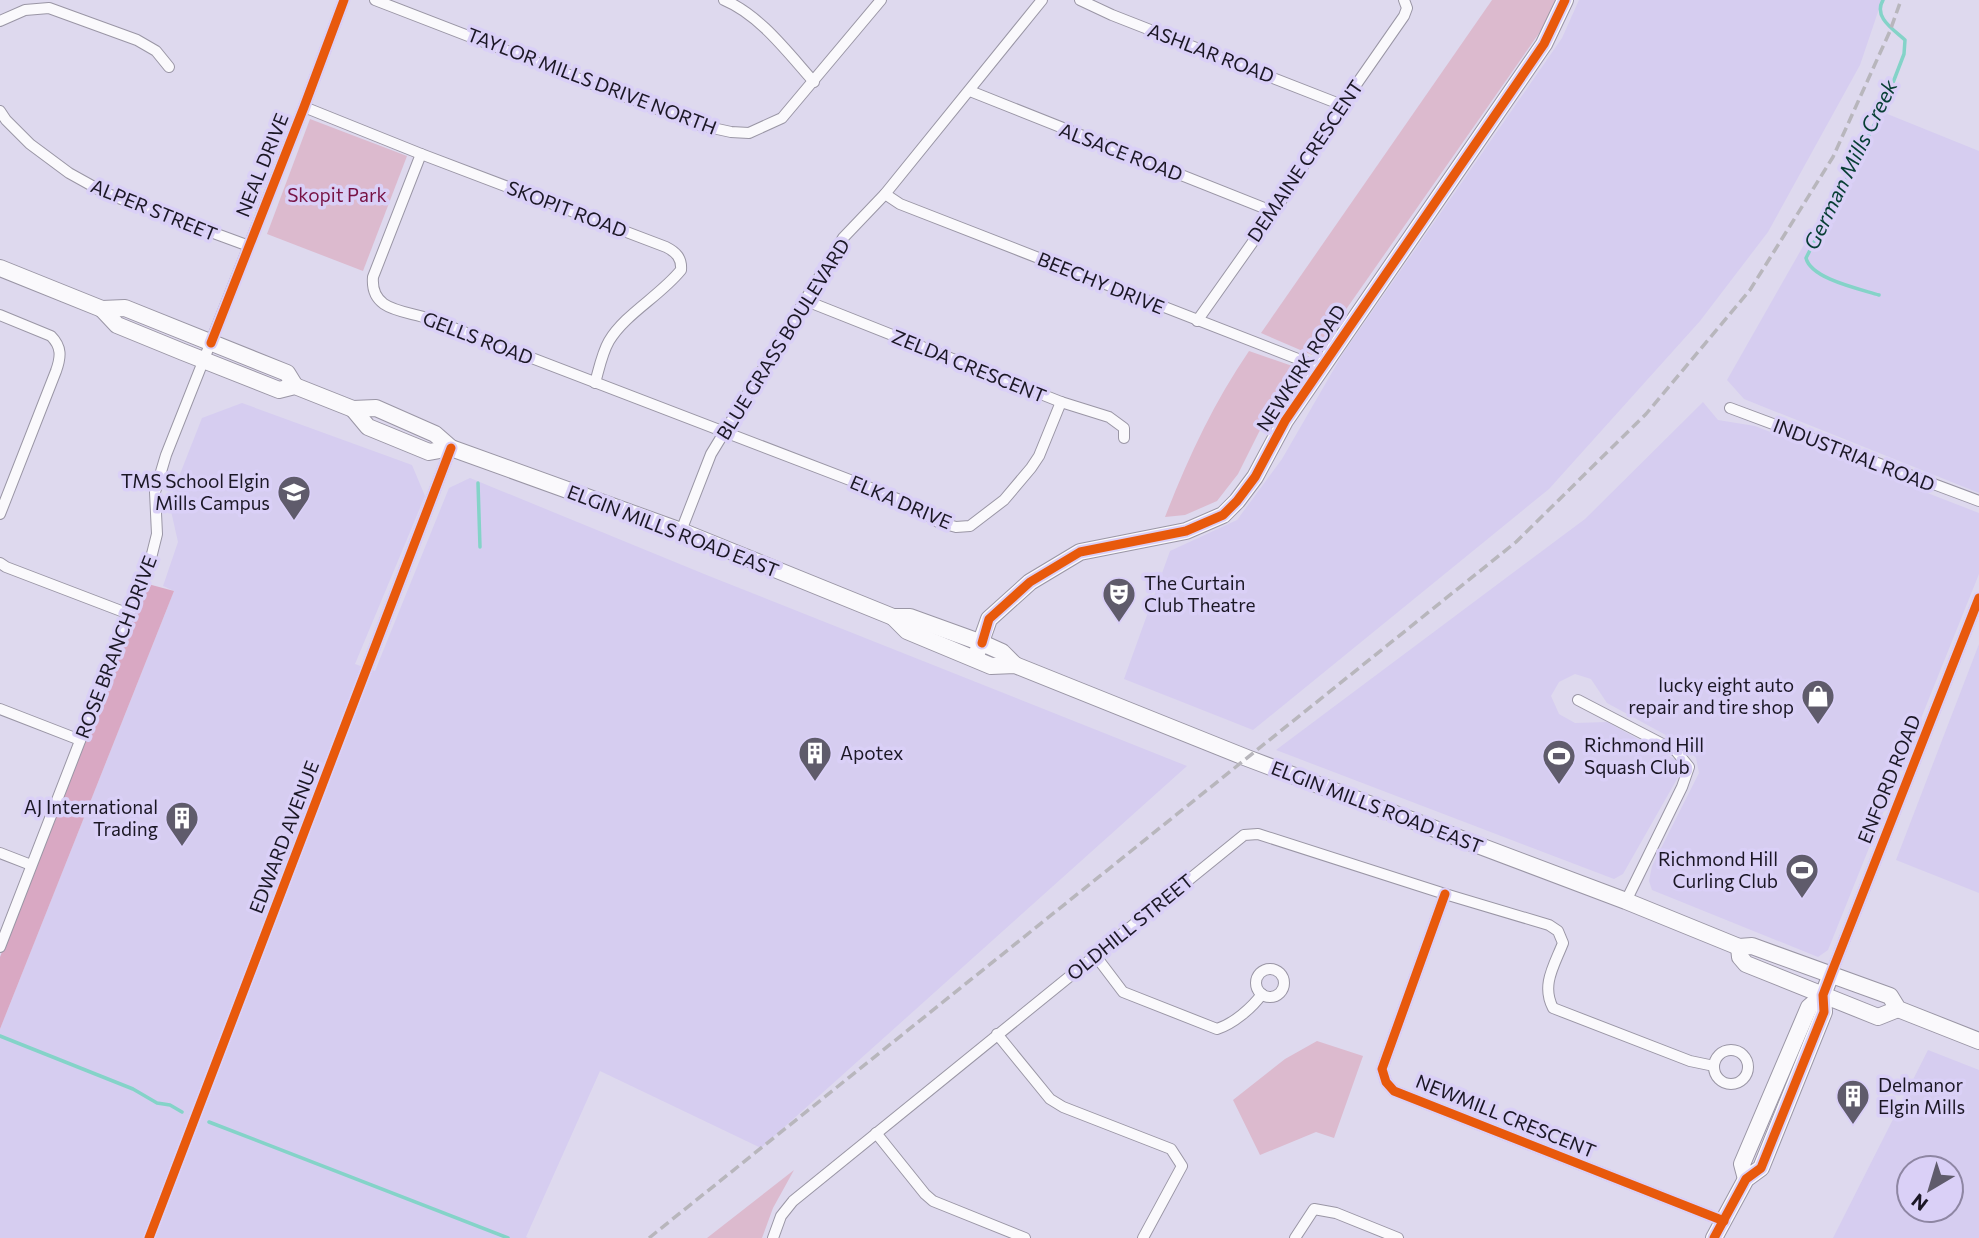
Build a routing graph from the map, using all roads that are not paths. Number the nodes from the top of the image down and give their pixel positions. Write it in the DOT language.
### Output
graph roads {
  1 [pos="344,0"];
  2 [pos="375,0"];
  3 [pos="724,0"];
  4 [pos="881,0"];
  5 [pos="1042,0"];
  6 [pos="1080,0"];
  7 [pos="1404,0"];
  8 [pos="1565,0"];
  9 [pos="0,21"];
  10 [pos="169,67"];
  11 [pos="814,82"];
  12 [pos="970,91"];
  13 [pos="1342,106"];
  14 [pos="304,107"];
  15 [pos="2,119"];
  16 [pos="421,155"];
  17 [pos="885,194"];
  18 [pos="1273,212"];
  19 [pos="249,246"];
  20 [pos="0,268"];
  21 [pos="804,300"];
  22 [pos="102,309"];
  23 [pos="0,315"];
  24 [pos="1197,321"];
  25 [pos="211,343"];
  26 [pos="203,360"];
  27 [pos="1321,368"];
  28 [pos="595,383"];
  29 [pos="295,386"];
  30 [pos="1061,402"];
  31 [pos="1730,408"];
  32 [pos="724,433"];
  33 [pos="1124,438"];
  34 [pos="451,448"];
  35 [pos="1979,500"];
  36 [pos="0,514"];
  37 [pos="681,531"];
  38 [pos="0,563"];
  39 [pos="1979,598"];
  40 [pos="129,614"];
  41 [pos="893,617"];
  42 [pos="982,643"];
  43 [pos="974,659"];
  44 [pos="1015,666"];
  45 [pos="1578,700"];
  46 [pos="0,709"];
  47 [pos="80,740"];
  48 [pos="0,853"];
  49 [pos="31,865"];
  50 [pos="1445,894"];
  51 [pos="1626,901"];
  52 [pos="0,947"];
  53 [pos="1739,947"];
  54 [pos="1095,955"];
  55 [pos="1831,974"];
  56 [pos="1262,993"];
  57 [pos="1823,995"];
  58 [pos="1898,1009"];
  59 [pos="997,1034"];
  60 [pos="1979,1041"];
  61 [pos="1714,1066"];
  62 [pos="876,1133"];
  63 [pos="1724,1221"];
  64 [pos="149,1238"];
  65 [pos="773,1238"];
  66 [pos="1025,1238"];
  67 [pos="1143,1238"];
  68 [pos="1295,1238"];
  69 [pos="1398,1238"];
  70 [pos="1714,1238"];
  1 -- 14 [label="street, NEAL DRIVE"];
  2 -- 11 [label="street, TAYLOR MILLS DRIVE NORTH"];
  3 -- 11 [label="street"];
  4 -- 11 [label="street, TAYLOR MILLS DRIVE NORTH"];
  5 -- 12 [label="street, BLUE GRASS BOULEVARD"];
  6 -- 13 [label="street, ASHLAR ROAD"];
  7 -- 13 [label="street, DEMAINE CRESCENT"];
  8 -- 27 [label="main road, NEWKIRK ROAD"];
  9 -- 10 [label="street"];
  12 -- 17 [label="street, BLUE GRASS BOULEVARD"];
  12 -- 18 [label="street, ALSACE ROAD"];
  13 -- 18 [label="street, DEMAINE CRESCENT"];
  14 -- 16 [label="street, SKOPIT ROAD"];
  14 -- 19 [label="street, NEAL DRIVE"];
  15 -- 19 [label="street, ALPER STREET"];
  16 -- 28 [label="street, GELLS ROAD"];
  16 -- 28 [label="street, SKOPIT ROAD"];
  17 -- 21 [label="street, BLUE GRASS BOULEVARD"];
  17 -- 24 [label="street, BEECHY DRIVE"];
  18 -- 24 [label="street, DEMAINE CRESCENT"];
  19 -- 25 [label="street, NEAL DRIVE"];
  20 -- 22 [label="main road, ELGIN MILLS ROAD EAST"];
  21 -- 30 [label="street, ZELDA CRESCENT"];
  21 -- 32 [label="street, BLUE GRASS BOULEVARD"];
  22 -- 25 [label="main road, ELGIN MILLS ROAD EAST"];
  22 -- 26 [label="main road, ELGIN MILLS ROAD EAST"];
  23 -- 36 [label="street"];
  24 -- 27 [label="street, BEECHY DRIVE"];
  25 -- 26 [label="street, ROSE BRANCH DRIVE"];
  25 -- 29 [label="main road, ELGIN MILLS ROAD EAST"];
  26 -- 29 [label="main road, ELGIN MILLS ROAD EAST"];
  26 -- 40 [label="street, ROSE BRANCH DRIVE"];
  27 -- 42 [label="main road, NEWKIRK ROAD"];
  28 -- 32 [label="street, GELLS ROAD"];
  29 -- 34 [label="main road, ELGIN MILLS ROAD EAST"];
  30 -- 32 [label="street, ELKA DRIVE"];
  30 -- 33 [label="street, ZELDA CRESCENT"];
  31 -- 35 [label="street, INDUSTRIAL ROAD"];
  32 -- 37 [label="street, BLUE GRASS BOULEVARD"];
  34 -- 37 [label="main road, ELGIN MILLS ROAD EAST"];
  34 -- 64 [label="street, EDWARD AVENUE"];
  37 -- 41 [label="main road, ELGIN MILLS ROAD EAST"];
  38 -- 40 [label="street"];
  39 -- 55 [label="street, ENFORD ROAD"];
  40 -- 47 [label="street, ROSE BRANCH DRIVE"];
  41 -- 42 [label="main road, ELGIN MILLS ROAD EAST"];
  41 -- 43 [label="main road, ELGIN MILLS ROAD EAST"];
  42 -- 43 [label="main road, NEWKIRK ROAD"];
  42 -- 44 [label="main road, ELGIN MILLS ROAD EAST"];
  43 -- 44 [label="main road, ELGIN MILLS ROAD EAST"];
  44 -- 51 [label="main road, ELGIN MILLS ROAD EAST"];
  45 -- 51 [label="street"];
  46 -- 47 [label="street"];
  47 -- 49 [label="street, ROSE BRANCH DRIVE"];
  48 -- 49 [label="street"];
  49 -- 52 [label="street, ROSE BRANCH DRIVE"];
  50 -- 54 [label="street, OLDHILL STREET"];
  50 -- 61 [label="street, OLDHILL STREET"];
  50 -- 63 [label="street, NEWMILL CRESCENT"];
  51 -- 53 [label="main road, ELGIN MILLS ROAD EAST"];
  53 -- 55 [label="main road, ELGIN MILLS ROAD EAST"];
  53 -- 57 [label="main road, ELGIN MILLS ROAD EAST"];
  54 -- 56 [label="street"];
  54 -- 59 [label="street, OLDHILL STREET"];
  55 -- 57 [label="main road"];
  55 -- 58 [label="main road, ELGIN MILLS ROAD EAST"];
  57 -- 58 [label="main road, ELGIN MILLS ROAD EAST"];
  57 -- 63 [label="main road"];
  58 -- 60 [label="main road, ELGIN MILLS ROAD EAST"];
  59 -- 62 [label="street, OLDHILL STREET"];
  59 -- 67 [label="street"];
  62 -- 65 [label="street, OLDHILL STREET"];
  62 -- 66 [label="street"];
  63 -- 70 [label="main road"];
  68 -- 69 [label="street"];
}
